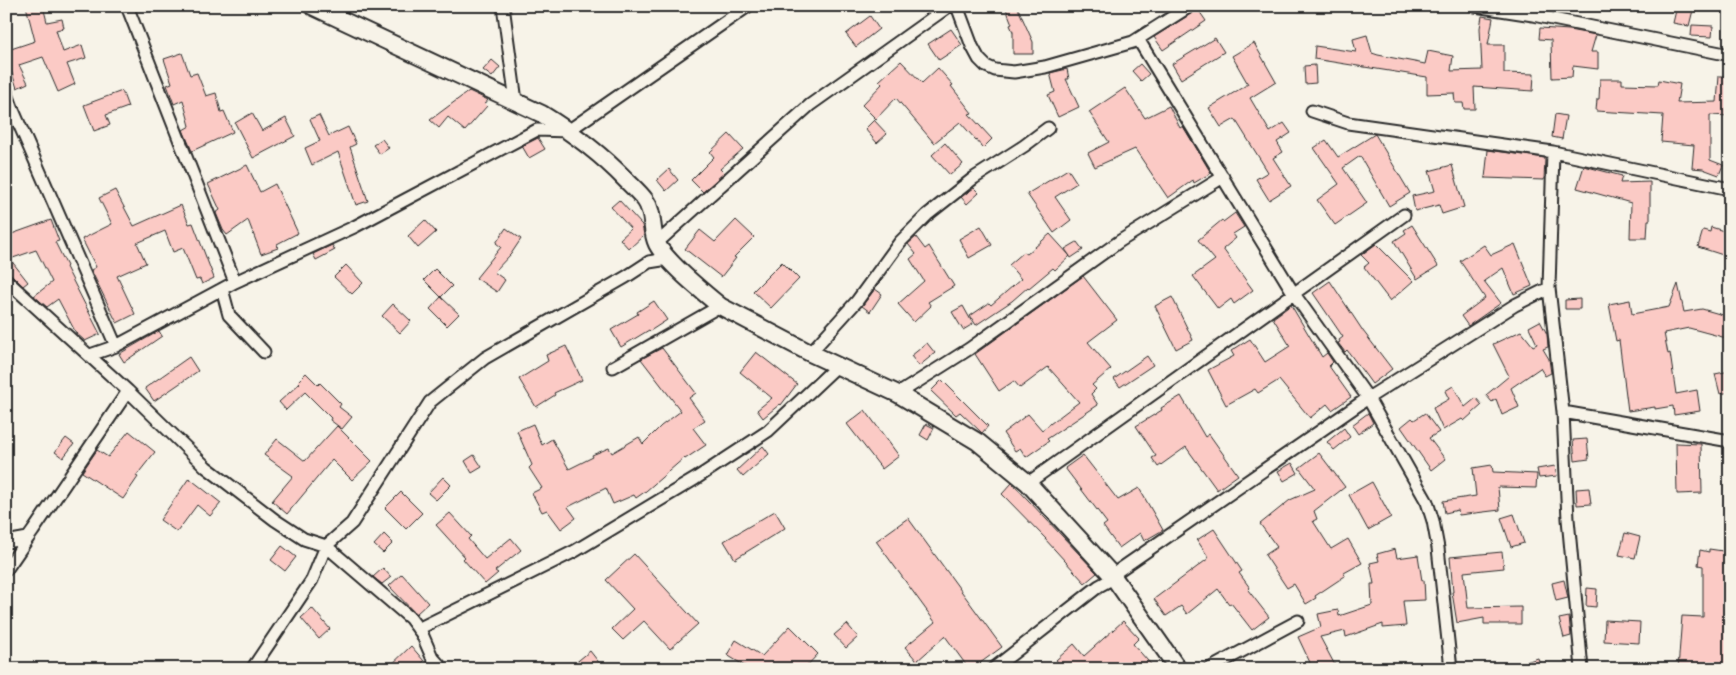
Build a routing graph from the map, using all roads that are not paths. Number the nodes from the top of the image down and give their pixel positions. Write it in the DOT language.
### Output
graph roads {
  1 [pos="127,6"];
  2 [pos="312,6"];
  3 [pos="503,6"];
  4 [pos="748,6"];
  5 [pos="949,6"];
  6 [pos="957,6"];
  7 [pos="1190,6"];
  8 [pos="1475,6"];
  9 [pos="1138,39"];
  10 [pos="1730,55"];
  11 [pos="6,91"];
  12 [pos="516,101"];
  13 [pos="1312,111"];
  14 [pos="1048,128"];
  15 [pos="568,131"];
  16 [pos="1553,152"];
  17 [pos="1223,177"];
  18 [pos="1730,189"];
  19 [pos="1404,215"];
  20 [pos="657,243"];
  21 [pos="668,259"];
  22 [pos="6,280"];
  23 [pos="235,282"];
  24 [pos="1549,288"];
  25 [pos="222,289"];
  26 [pos="1294,294"];
  27 [pos="720,306"];
  28 [pos="116,346"];
  29 [pos="264,352"];
  30 [pos="810,353"];
  31 [pos="90,355"];
  32 [pos="837,366"];
  33 [pos="613,367"];
  34 [pos="128,391"];
  35 [pos="898,394"];
  36 [pos="1368,398"];
  37 [pos="1563,412"];
  38 [pos="1730,441"];
  39 [pos="1028,483"];
  40 [pos="28,538"];
  41 [pos="6,542"];
  42 [pos="326,546"];
  43 [pos="6,570"];
  44 [pos="1112,575"];
  45 [pos="1298,621"];
  46 [pos="418,629"];
  47 [pos="252,669"];
  48 [pos="443,669"];
  49 [pos="993,669"];
  50 [pos="1178,669"];
  51 [pos="1209,669"];
  52 [pos="1451,669"];
  53 [pos="1582,669"];
  1 -- 23 [label="street"];
  2 -- 12 [label="street"];
  3 -- 12 [label="street"];
  4 -- 15 [label="street"];
  5 -- 20 [label="street"];
  6 -- 9 [label="street"];
  7 -- 9 [label="street"];
  8 -- 10 [label="street"];
  9 -- 17 [label="street"];
  11 -- 28 [label="street"];
  12 -- 15 [label="street"];
  13 -- 16 [label="street"];
  14 -- 30 [label="street"];
  15 -- 20 [label="street"];
  15 -- 23 [label="street"];
  16 -- 18 [label="street"];
  16 -- 24 [label="street"];
  17 -- 26 [label="street"];
  17 -- 35 [label="street"];
  19 -- 26 [label="street"];
  20 -- 21 [label="street"];
  21 -- 27 [label="street"];
  21 -- 42 [label="street"];
  22 -- 31 [label="street"];
  23 -- 25 [label="street"];
  24 -- 36 [label="street"];
  24 -- 37 [label="street"];
  25 -- 28 [label="street"];
  25 -- 29 [label="street"];
  26 -- 36 [label="street"];
  26 -- 39 [label="street"];
  27 -- 30 [label="street"];
  27 -- 33 [label="street"];
  28 -- 31 [label="street"];
  30 -- 32 [label="street"];
  31 -- 34 [label="street"];
  32 -- 35 [label="street"];
  32 -- 46 [label="street"];
  34 -- 40 [label="street"];
  34 -- 42 [label="street"];
  35 -- 39 [label="street"];
  36 -- 44 [label="street"];
  36 -- 52 [label="street"];
  37 -- 38 [label="street"];
  37 -- 53 [label="street"];
  39 -- 44 [label="street"];
  40 -- 41 [label="street"];
  40 -- 43 [label="street"];
  42 -- 46 [label="street"];
  42 -- 47 [label="street"];
  44 -- 49 [label="street"];
  44 -- 50 [label="street"];
  45 -- 51 [label="street"];
  46 -- 48 [label="street"];
}
